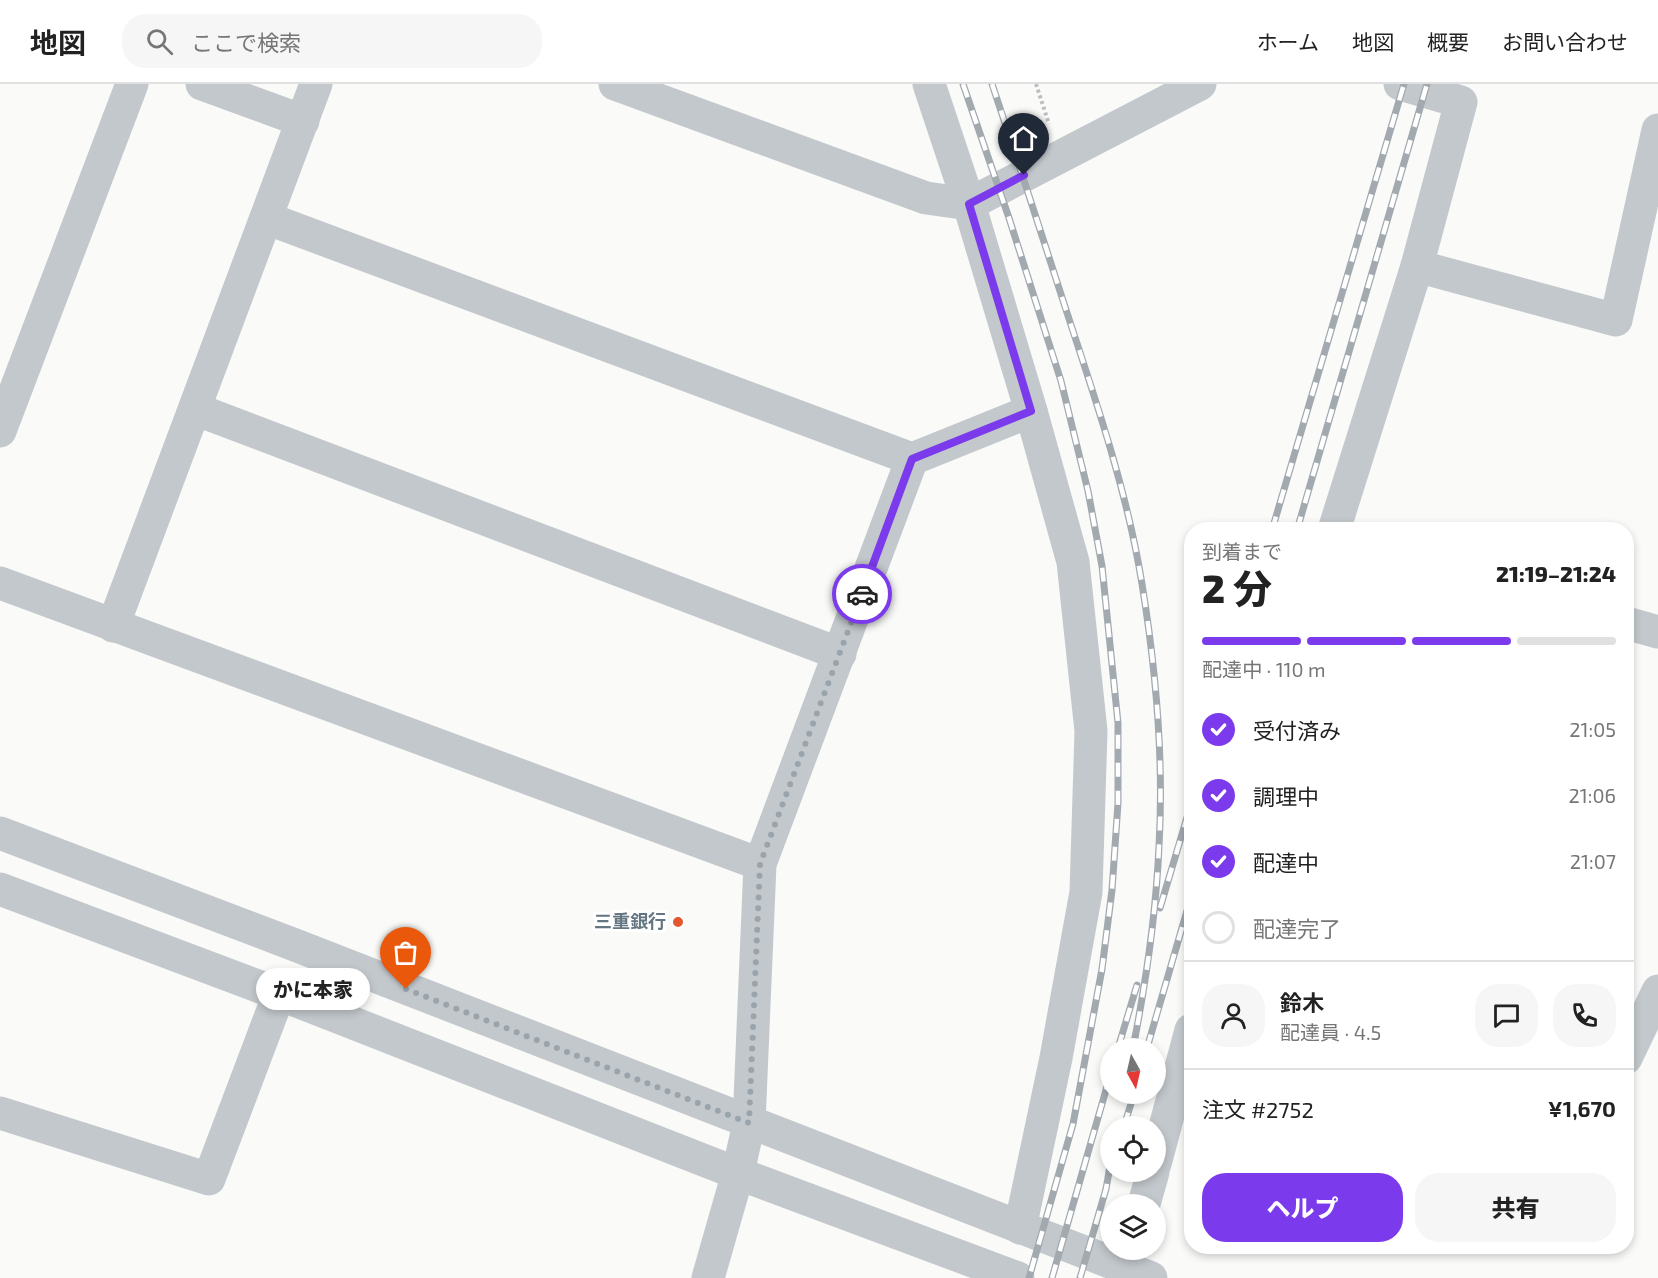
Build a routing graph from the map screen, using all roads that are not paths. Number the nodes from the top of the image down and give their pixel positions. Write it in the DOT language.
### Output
graph roads {
  1 [pos="132,84"];
  2 [pos="202,84"];
  3 [pos="316,84"];
  4 [pos="615,84"];
  5 [pos="929,84"];
  6 [pos="1200,84"];
  7 [pos="1400,84"];
  8 [pos="1464,93"];
  9 [pos="303,121"];
  10 [pos="1658,130"];
  11 [pos="969,204"];
  12 [pos="266,218"];
  13 [pos="1417,266"];
  14 [pos="195,409"];
  15 [pos="1031,411"];
  16 [pos="0,431"];
  17 [pos="912,459"];
  18 [pos="1337,522"];
  19 [pos="0,583"];
  20 [pos="1634,625"];
  21 [pos="113,626"];
  22 [pos="1658,632"];
  23 [pos="840,654"];
  24 [pos="0,833"];
  25 [pos="760,864"];
  26 [pos="0,889"];
  27 [pos="1658,991"];
  28 [pos="279,994"];
  29 [pos="1634,1041"];
  30 [pos="1184,1056"];
  31 [pos="0,1113"];
  32 [pos="749,1123"];
  33 [pos="1166,1123"];
  34 [pos="738,1173"];
  35 [pos="1020,1228"];
  36 [pos="1137,1265"];
  37 [pos="1007,1276"];
  38 [pos="708,1278"];
  1 -- 16 [label="street"];
  2 -- 9 [label="street"];
  3 -- 9 [label="street"];
  4 -- 11 [label="street"];
  5 -- 11 [label="street"];
  6 -- 11 [label="street"];
  7 -- 8 [label="street"];
  8 -- 13 [label="street"];
  9 -- 12 [label="street"];
  10 -- 13 [label="street"];
  11 -- 15 [label="street"];
  12 -- 14 [label="street"];
  12 -- 17 [label="street"];
  13 -- 18 [label="street"];
  14 -- 21 [label="street"];
  14 -- 23 [label="street"];
  15 -- 17 [label="street"];
  15 -- 35 [label="street"];
  17 -- 23 [label="street"];
  19 -- 21 [label="street"];
  20 -- 22 [label="street"];
  21 -- 25 [label="street"];
  23 -- 25 [label="street"];
  24 -- 32 [label="street"];
  25 -- 32 [label="street"];
  26 -- 28 [label="street"];
  27 -- 29 [label="street"];
  28 -- 31 [label="street"];
  28 -- 34 [label="street"];
  30 -- 33 [label="street"];
  32 -- 34 [label="street"];
  32 -- 35 [label="street"];
  34 -- 37 [label="street"];
  34 -- 38 [label="street"];
  35 -- 36 [label="street"];
}
